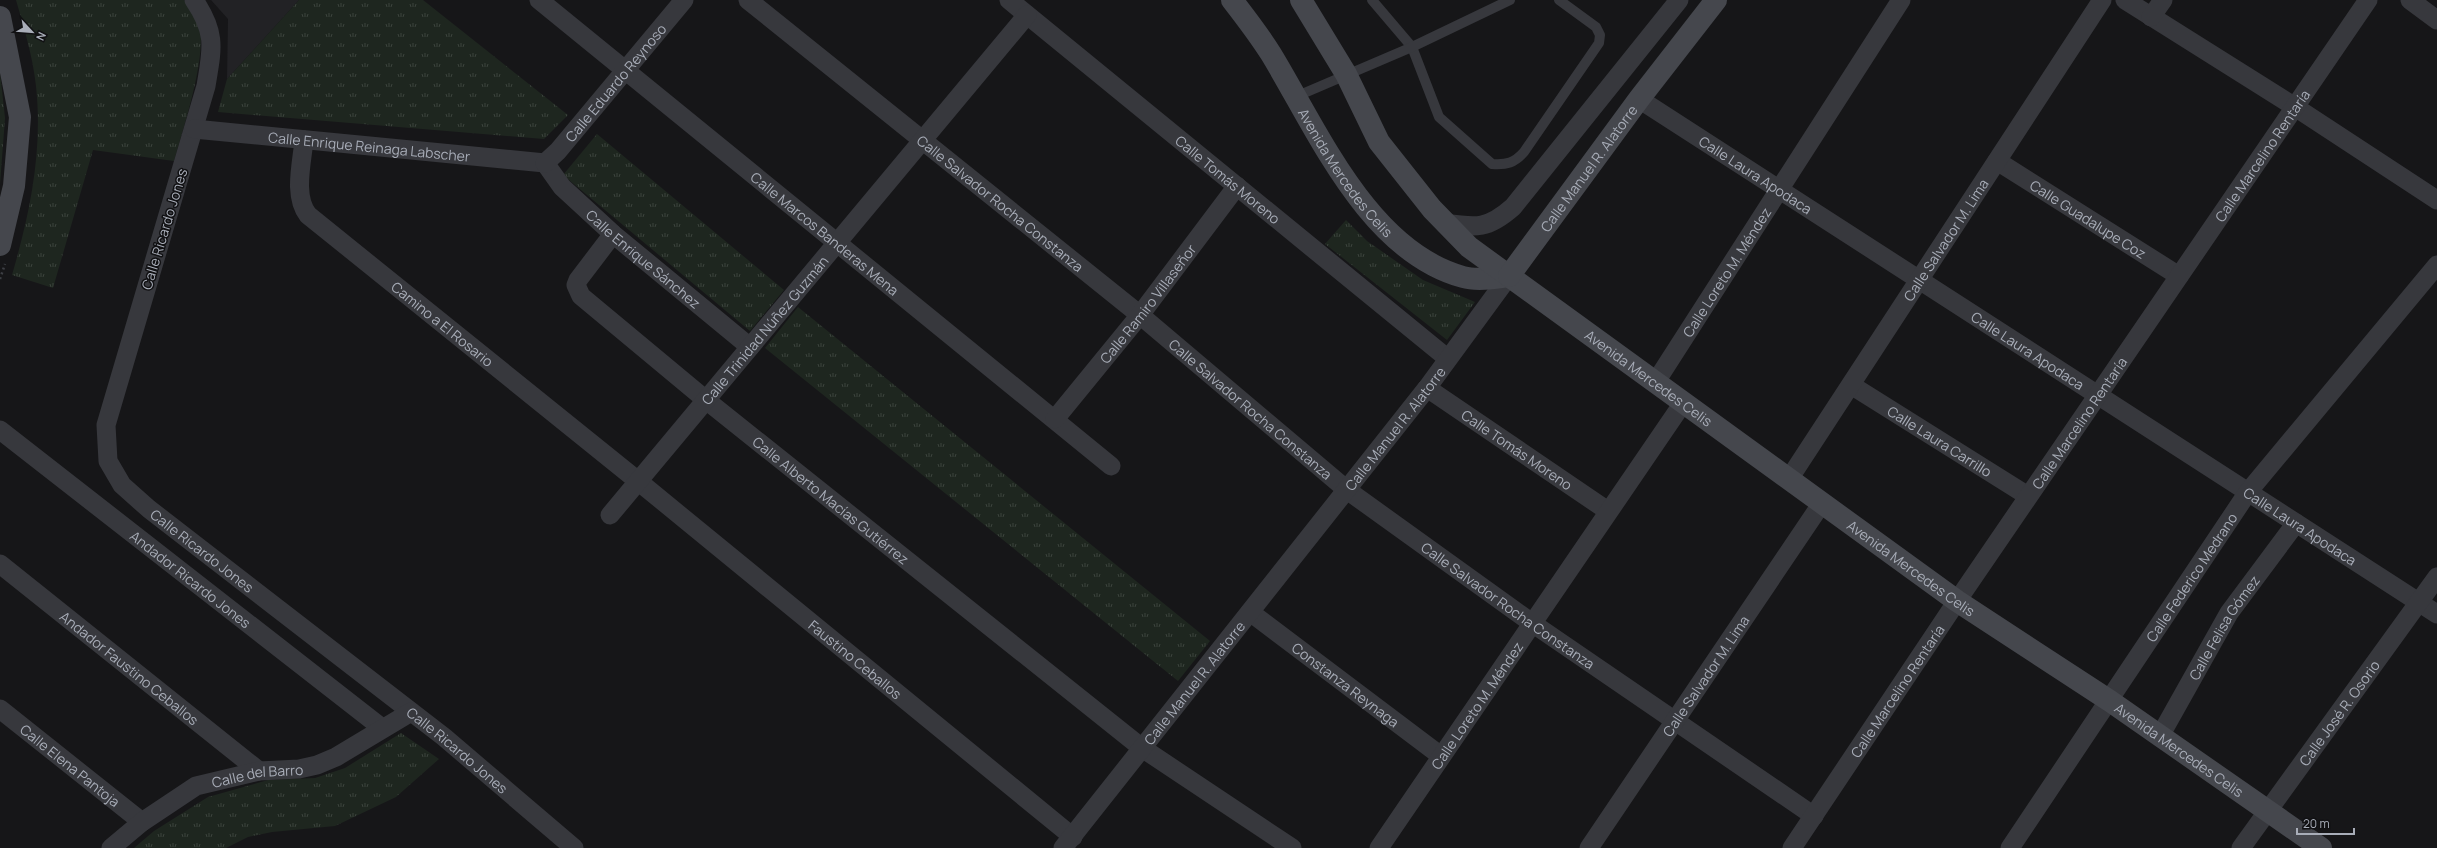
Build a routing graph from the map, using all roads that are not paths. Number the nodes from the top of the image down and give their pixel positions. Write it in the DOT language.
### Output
graph roads {
  1 [pos="194,0"];
  2 [pos="539,0"];
  3 [pos="684,0"];
  4 [pos="748,0"];
  5 [pos="1009,0"];
  6 [pos="1232,0"];
  7 [pos="1301,0"];
  8 [pos="1372,0"];
  9 [pos="1510,0"];
  10 [pos="1558,0"];
  11 [pos="1679,0"];
  12 [pos="1716,0"];
  13 [pos="1901,0"];
  14 [pos="2102,0"];
  15 [pos="2125,0"];
  16 [pos="2163,0"];
  17 [pos="2368,0"];
  18 [pos="2410,0"];
  19 [pos="1026,15"];
  20 [pos="0,17"];
  21 [pos="2151,17"];
  22 [pos="2437,20"];
  23 [pos="1412,47"];
  24 [pos="626,71"];
  25 [pos="1346,74"];
  26 [pos="1295,97"];
  27 [pos="1639,99"];
  28 [pos="2295,107"];
  29 [pos="194,129"];
  30 [pos="304,140"];
  31 [pos="922,140"];
  32 [pos="1997,161"];
  33 [pos="545,163"];
  34 [pos="1236,186"];
  35 [pos="1780,190"];
  36 [pos="2437,200"];
  37 [pos="1445,223"];
  38 [pos="613,234"];
  39 [pos="837,242"];
  40 [pos="0,245"];
  41 [pos="2437,265"];
  42 [pos="1509,276"];
  43 [pos="2179,276"];
  44 [pos="1920,280"];
  45 [pos="1140,315"];
  46 [pos="750,347"];
  47 [pos="1447,358"];
  48 [pos="1655,383"];
  49 [pos="1851,385"];
  50 [pos="1427,388"];
  51 [pos="2098,395"];
  52 [pos="706,400"];
  53 [pos="1683,403"];
  54 [pos="1055,419"];
  55 [pos="0,430"];
  56 [pos="1111,466"];
  57 [pos="1789,479"];
  58 [pos="638,481"];
  59 [pos="1347,490"];
  60 [pos="2248,492"];
  61 [pos="2028,496"];
  62 [pos="1822,503"];
  63 [pos="1608,511"];
  64 [pos="610,515"];
  65 [pos="2296,523"];
  66 [pos="0,564"];
  67 [pos="2437,577"];
  68 [pos="1957,601"];
  69 [pos="2419,603"];
  70 [pos="1250,612"];
  71 [pos="2437,614"];
  72 [pos="1532,623"];
  73 [pos="2110,701"];
  74 [pos="0,709"];
  75 [pos="410,712"];
  76 [pos="1675,721"];
  77 [pos="382,728"];
  78 [pos="2160,736"];
  79 [pos="1142,748"];
  80 [pos="1441,756"];
  81 [pos="259,771"];
  82 [pos="2269,811"];
  83 [pos="1814,816"];
  84 [pos="142,822"];
  85 [pos="1068,842"];
  86 [pos="111,848"];
  87 [pos="574,848"];
  88 [pos="1292,848"];
  89 [pos="1379,848"];
  90 [pos="1589,848"];
  91 [pos="1792,848"];
  92 [pos="2010,848"];
  93 [pos="2241,848"];
  94 [pos="2321,848"];
  1 -- 29 [label="street, Calle Ricardo Jones"];
  2 -- 24 [label="street, Calle Marcos Banderas Mena"];
  3 -- 24 [label="street, Calle Eduardo Reynoso"];
  4 -- 31 [label="street, Calle Salvador Rocha Constanza"];
  5 -- 19 [label="street, Calle Tomás Moreno"];
  6 -- 26 [label="main road, Avenida Mercedes Celis"];
  7 -- 25 [label="main road, Avenida Mercedes Celis"];
  8 -- 23 [label="lane"];
  9 -- 23 [label="lane"];
  10 -- 23 [label="lane"];
  11 -- 37 [label="street"];
  12 -- 27 [label="main road, Calle Manuel R. Alatorre"];
  13 -- 35 [label="street, Calle Loreto M. Méndez"];
  14 -- 32 [label="street, Calle Salvador M. Lima"];
  15 -- 21 [label="street"];
  16 -- 21 [label="street"];
  17 -- 28 [label="street, Calle Marcelino Rentaría"];
  18 -- 22 [label="street"];
  19 -- 31 [label="street, Calle Trinidad Núñez Guzmán"];
  19 -- 34 [label="street, Calle Tomás Moreno"];
  20 -- 40 [label="main road"];
  21 -- 28 [label="street"];
  23 -- 25 [label="lane"];
  24 -- 33 [label="street, Calle Eduardo Reynoso"];
  24 -- 39 [label="street, Calle Marcos Banderas Mena"];
  25 -- 26 [label="lane"];
  25 -- 37 [label="main road, Avenida Mercedes Celis"];
  26 -- 42 [label="main road, Avenida Mercedes Celis"];
  27 -- 35 [label="street, Calle Laura Apodaca"];
  27 -- 42 [label="main road, Calle Manuel R. Alatorre"];
  28 -- 36 [label="street"];
  28 -- 43 [label="street, Calle Marcelino Rentaría"];
  29 -- 30 [label="street, Calle Enrique Reinaga Labscher"];
  29 -- 75 [label="street, Calle Ricardo Jones"];
  30 -- 33 [label="street, Calle Enrique Reinaga Labscher"];
  30 -- 58 [label="street, Camino a El Rosario"];
  31 -- 39 [label="street, Calle Trinidad Núñez Guzmán"];
  31 -- 45 [label="street, Calle Salvador Rocha Constanza"];
  32 -- 43 [label="street, Calle Guadalupe Coz"];
  32 -- 44 [label="street, Calle Salvador M. Lima"];
  33 -- 38 [label="street, Calle Enrique Sánchez"];
  34 -- 45 [label="street, Calle Ramiro Villaseñor"];
  34 -- 47 [label="street, Calle Tomás Moreno"];
  35 -- 44 [label="street, Calle Laura Apodaca"];
  35 -- 48 [label="street, Calle Loreto M. Méndez"];
  37 -- 42 [label="main road, Avenida Mercedes Celis"];
  38 -- 46 [label="street, Calle Enrique Sánchez"];
  38 -- 52 [label="street, Calle Alberto Macías Gutiérrez"];
  39 -- 46 [label="street, Calle Trinidad Núñez Guzmán"];
  39 -- 54 [label="street, Calle Marcos Banderas Mena"];
  41 -- 60 [label="street, Calle Federico Medrano"];
  42 -- 47 [label="street, Calle Manuel R. Alatorre"];
  42 -- 48 [label="main road, Avenida Mercedes Celis"];
  43 -- 51 [label="street, Calle Marcelino Rentaría"];
  44 -- 49 [label="street, Calle Salvador M. Lima"];
  44 -- 51 [label="street, Calle Laura Apodaca"];
  45 -- 54 [label="street, Calle Ramiro Villaseñor"];
  45 -- 59 [label="street, Calle Salvador Rocha Constanza"];
  46 -- 52 [label="street, Calle Trinidad Núñez Guzmán"];
  47 -- 50 [label="street, Calle Manuel R. Alatorre"];
  48 -- 53 [label="main road, Avenida Mercedes Celis"];
  49 -- 57 [label="street, Calle Salvador M. Lima"];
  49 -- 61 [label="street, Calle Laura Carrillo"];
  50 -- 59 [label="street, Calle Manuel R. Alatorre"];
  50 -- 63 [label="street, Calle Tomás Moreno"];
  51 -- 60 [label="street, Calle Laura Apodaca"];
  51 -- 61 [label="street, Calle Marcelino Rentaría"];
  52 -- 58 [label="street, Calle Trinidad Núñez Guzmán"];
  52 -- 79 [label="street, Calle Alberto Macías Gutiérrez"];
  53 -- 57 [label="main road, Avenida Mercedes Celis"];
  53 -- 63 [label="street, Calle Loreto M. Méndez"];
  54 -- 56 [label="street, Calle Marcos Banderas Mena"];
  55 -- 77 [label="street, Andador Ricardo Jones"];
  57 -- 62 [label="main road, Avenida Mercedes Celis"];
  58 -- 64 [label="street, Calle Trinidad Núñez Guzmán"];
  58 -- 85 [label="street, Faustino Ceballos"];
  59 -- 70 [label="street, Calle Manuel R. Alatorre"];
  59 -- 72 [label="street, Calle Salvador Rocha Constanza"];
  60 -- 65 [label="street, Calle Laura Apodaca"];
  60 -- 73 [label="street, Calle Federico Medrano"];
  61 -- 68 [label="street, Calle Marcelino Rentaría"];
  62 -- 68 [label="main road, Avenida Mercedes Celis"];
  62 -- 76 [label="street, Calle Salvador M. Lima"];
  63 -- 72 [label="street, Calle Loreto M. Méndez"];
  65 -- 69 [label="street, Calle Laura Apodaca"];
  65 -- 78 [label="street, Calle Felisa Gómez"];
  66 -- 81 [label="street, Andador Faustino Ceballos"];
  67 -- 69 [label="street, Calle José R. Osorio"];
  68 -- 73 [label="main road, Avenida Mercedes Celis"];
  68 -- 83 [label="street, Calle Marcelino Rentaría"];
  69 -- 71 [label="street, Calle Laura Apodaca"];
  69 -- 82 [label="street, Calle José R. Osorio"];
  70 -- 79 [label="street, Calle Manuel R. Alatorre"];
  70 -- 80 [label="street, Constanza Reynaga"];
  72 -- 76 [label="street, Calle Salvador Rocha Constanza"];
  72 -- 80 [label="street, Calle Loreto M. Méndez"];
  73 -- 78 [label="main road, Avenida Mercedes Celis"];
  73 -- 92 [label="street, Calle Federico Medrano"];
  74 -- 84 [label="street, Calle Elena Pantoja"];
  75 -- 77 [label="street, Calle del Barro"];
  75 -- 87 [label="street, Calle Ricardo Jones"];
  76 -- 83 [label="street, Calle Salvador Rocha Constanza"];
  76 -- 90 [label="street, Calle Salvador M. Lima"];
  77 -- 81 [label="street, Calle del Barro"];
  78 -- 82 [label="main road, Avenida Mercedes Celis"];
  79 -- 85 [label="street, Calle Manuel R. Alatorre"];
  79 -- 88 [label="street"];
  80 -- 89 [label="street, Calle Loreto M. Méndez"];
  81 -- 84 [label="street, Calle del Barro"];
  82 -- 93 [label="street, Calle José R. Osorio"];
  82 -- 94 [label="main road, Avenida Mercedes Celis"];
  83 -- 91 [label="street, Calle Marcelino Rentaría"];
  84 -- 86 [label="street, Calle del Barro"];
}
